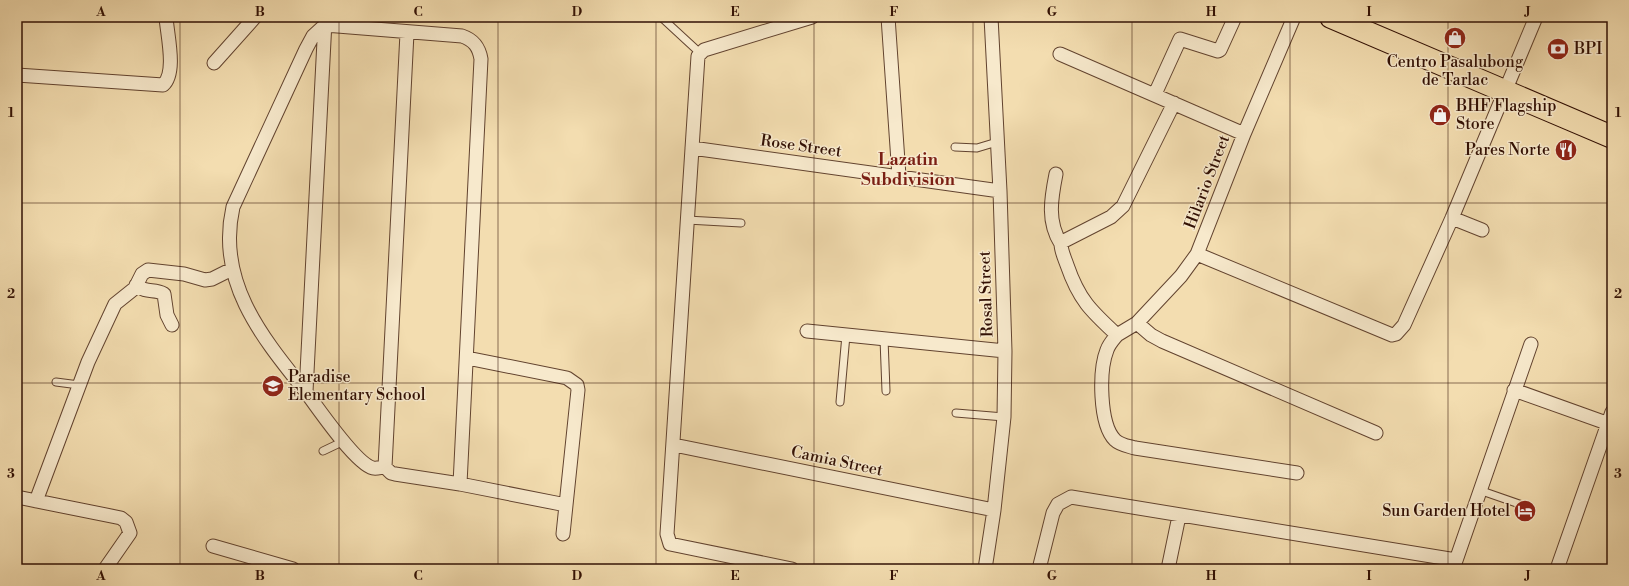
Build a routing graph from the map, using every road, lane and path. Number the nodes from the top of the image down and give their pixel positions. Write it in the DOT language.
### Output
graph roads {
  1 [pos="166,17"];
  2 [pos="255,17"];
  3 [pos="661,17"];
  4 [pos="812,17"];
  5 [pos="888,17"];
  6 [pos="991,17"];
  7 [pos="1235,17"];
  8 [pos="1294,17"];
  9 [pos="1331,17"];
  10 [pos="1536,17"];
  11 [pos="325,21"];
  12 [pos="407,33"];
  13 [pos="700,53"];
  14 [pos="1060,54"];
  15 [pos="214,63"];
  16 [pos="17,75"];
  17 [pos="1505,92"];
  18 [pos="1154,94"];
  19 [pos="1174,102"];
  20 [pos="1244,134"];
  21 [pos="1612,137"];
  22 [pos="997,142"];
  23 [pos="955,147"];
  24 [pos="692,148"];
  25 [pos="1056,174"];
  26 [pos="898,176"];
  27 [pos="1000,191"];
  28 [pos="1452,218"];
  29 [pos="687,220"];
  30 [pos="741,223"];
  31 [pos="1482,230"];
  32 [pos="1061,244"];
  33 [pos="1197,254"];
  34 [pos="232,269"];
  35 [pos="136,285"];
  36 [pos="1137,322"];
  37 [pos="172,325"];
  38 [pos="807,331"];
  39 [pos="846,335"];
  40 [pos="1117,335"];
  41 [pos="884,339"];
  42 [pos="1531,344"];
  43 [pos="1005,351"];
  44 [pos="467,358"];
  45 [pos="56,382"];
  46 [pos="79,385"];
  47 [pos="1514,390"];
  48 [pos="886,391"];
  49 [pos="306,392"];
  50 [pos="840,402"];
  51 [pos="956,413"];
  52 [pos="1004,417"];
  53 [pos="1611,420"];
  54 [pos="1376,433"];
  55 [pos="344,442"];
  56 [pos="674,445"];
  57 [pos="323,451"];
  58 [pos="385,467"];
  59 [pos="1297,473"];
  60 [pos="460,484"];
  61 [pos="1480,490"];
  62 [pos="17,497"];
  63 [pos="36,501"];
  64 [pos="566,505"];
  65 [pos="1525,506"];
  66 [pos="994,510"];
  67 [pos="1179,516"];
  68 [pos="563,534"];
  69 [pos="213,546"];
  70 [pos="1454,564"];
  71 [pos="105,569"];
  72 [pos="293,569"];
  73 [pos="792,569"];
  74 [pos="985,569"];
  75 [pos="1039,569"];
  76 [pos="1168,569"];
  77 [pos="1557,569"];
  1 -- 16 [label="street"];
  2 -- 15 [label="street"];
  3 -- 13 [label="lane"];
  4 -- 13 [label="street"];
  5 -- 26 [label="street"];
  6 -- 22 [label="street, Rosal Street"];
  7 -- 18 [label="street"];
  8 -- 20 [label="street, Hilario Street"];
  9 -- 17 [label="highway"];
  10 -- 17 [label="street"];
  11 -- 12 [label="street"];
  11 -- 34 [label="street"];
  11 -- 49 [label="street"];
  12 -- 44 [label="street"];
  12 -- 58 [label="street"];
  13 -- 24 [label="street"];
  14 -- 18 [label="street"];
  17 -- 21 [label="highway"];
  17 -- 28 [label="street"];
  18 -- 19 [label="street"];
  19 -- 20 [label="street"];
  19 -- 32 [label="street"];
  20 -- 33 [label="street, Hilario Street"];
  22 -- 23 [label="lane"];
  22 -- 27 [label="street, Rosal Street"];
  24 -- 26 [label="street, Rose Street"];
  24 -- 29 [label="street"];
  25 -- 32 [label="street"];
  26 -- 27 [label="street, Rose Street"];
  27 -- 43 [label="street, Rosal Street"];
  28 -- 31 [label="street"];
  28 -- 33 [label="street"];
  29 -- 30 [label="lane"];
  29 -- 56 [label="street"];
  32 -- 40 [label="street"];
  33 -- 36 [label="street, Hilario Street"];
  34 -- 35 [label="street"];
  34 -- 49 [label="street"];
  35 -- 37 [label="street"];
  35 -- 46 [label="street"];
  36 -- 40 [label="street, Hilario Street"];
  36 -- 54 [label="street"];
  38 -- 39 [label="street"];
  39 -- 41 [label="street"];
  39 -- 50 [label="lane"];
  40 -- 59 [label="street"];
  41 -- 43 [label="street"];
  41 -- 48 [label="lane"];
  42 -- 47 [label="street"];
  43 -- 52 [label="street, Rosal Street"];
  44 -- 60 [label="street"];
  44 -- 64 [label="street"];
  45 -- 46 [label="lane"];
  46 -- 63 [label="street"];
  47 -- 53 [label="street"];
  47 -- 61 [label="street"];
  49 -- 55 [label="street"];
  51 -- 52 [label="lane"];
  52 -- 66 [label="street, Rosal Street"];
  53 -- 77 [label="street"];
  55 -- 57 [label="lane"];
  55 -- 58 [label="street"];
  56 -- 66 [label="street, Camia Street"];
  56 -- 73 [label="street"];
  58 -- 60 [label="street"];
  60 -- 64 [label="street"];
  61 -- 65 [label="lane"];
  61 -- 70 [label="street"];
  62 -- 63 [label="street"];
  63 -- 71 [label="street"];
  64 -- 68 [label="street"];
  66 -- 74 [label="street, Rosal Street"];
  67 -- 70 [label="street"];
  67 -- 75 [label="street"];
  67 -- 76 [label="street"];
  69 -- 72 [label="street"];
}
